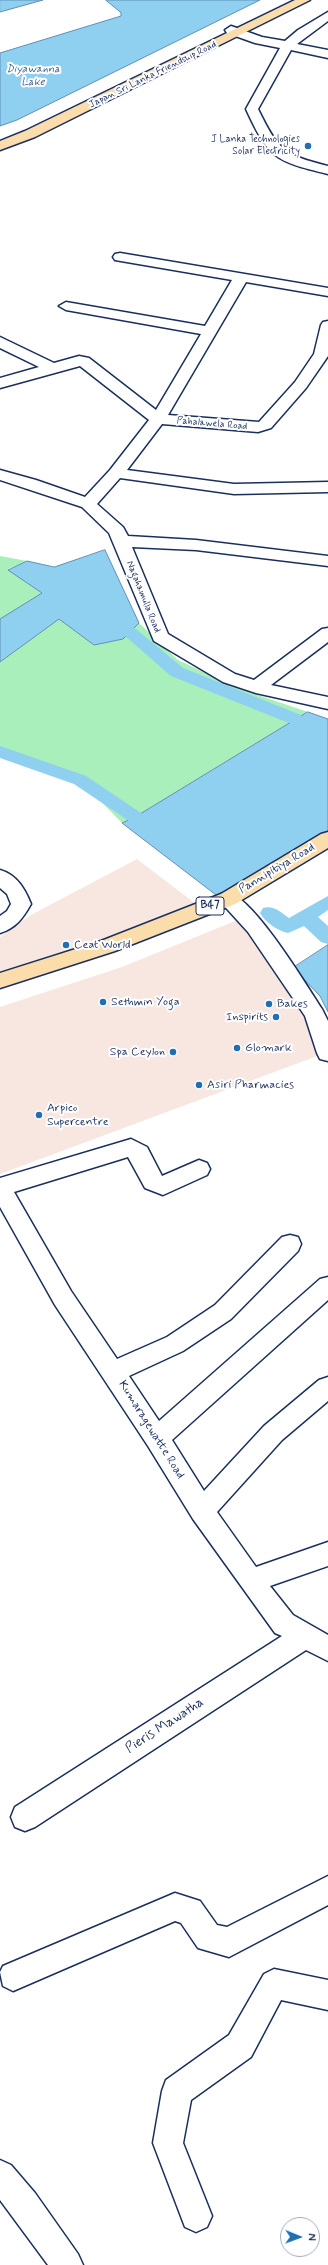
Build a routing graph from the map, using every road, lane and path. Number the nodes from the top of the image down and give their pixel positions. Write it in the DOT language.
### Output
graph roads {
  1 [pos="289,0"];
  2 [pos="304,0"];
  3 [pos="328,16"];
  4 [pos="314,24"];
  5 [pos="328,28"];
  6 [pos="234,32"];
  7 [pos="287,46"];
  8 [pos="328,54"];
  9 [pos="0,139"];
  10 [pos="0,146"];
  11 [pos="325,168"];
  12 [pos="120,257"];
  13 [pos="241,278"];
  14 [pos="328,292"];
  15 [pos="66,306"];
  16 [pos="328,325"];
  17 [pos="208,331"];
  18 [pos="0,342"];
  19 [pos="326,356"];
  20 [pos="52,368"];
  21 [pos="0,383"];
  22 [pos="158,419"];
  23 [pos="116,473"];
  24 [pos="0,476"];
  25 [pos="328,487"];
  26 [pos="88,504"];
  27 [pos="121,541"];
  28 [pos="328,561"];
  29 [pos="328,633"];
  30 [pos="256,687"];
  31 [pos="328,703"];
  32 [pos="328,839"];
  33 [pos="328,856"];
  34 [pos="0,878"];
  35 [pos="234,904"];
  36 [pos="0,926"];
  37 [pos="0,981"];
  38 [pos="0,996"];
  39 [pos="328,1053"];
  40 [pos="199,1169"];
  41 [pos="0,1187"];
  42 [pos="290,1244"];
  43 [pos="328,1286"];
  44 [pos="114,1372"];
  45 [pos="328,1387"];
  46 [pos="157,1438"];
  47 [pos="202,1511"];
  48 [pos="328,1554"];
  49 [pos="251,1581"];
  50 [pos="305,1636"];
  51 [pos="328,1649"];
  52 [pos="25,1817"];
  53 [pos="328,1890"];
  54 [pos="13,1976"];
  55 [pos="328,1995"];
  56 [pos="0,2176"];
  57 [pos="196,2216"];
  58 [pos="67,2265"];
  1 -- 6 [label="main road, Japan Sri Lanka Friendship Road"];
  2 -- 6 [label="main road, Japan Sri Lanka Friendship Road"];
  3 -- 4 [label="street"];
  4 -- 5 [label="street"];
  4 -- 7 [label="street"];
  6 -- 7 [label="street"];
  6 -- 9 [label="main road, Japan Sri Lanka Friendship Road"];
  6 -- 10 [label="main road, Japan Sri Lanka Friendship Road"];
  7 -- 8 [label="street"];
  7 -- 11 [label="street"];
  12 -- 13 [label="street"];
  13 -- 14 [label="street"];
  13 -- 17 [label="street"];
  15 -- 17 [label="street"];
  16 -- 19 [label="street, Pahalawela Road"];
  17 -- 22 [label="street"];
  18 -- 20 [label="street"];
  19 -- 22 [label="street, Pahalawela Road"];
  20 -- 21 [label="street"];
  20 -- 22 [label="street"];
  22 -- 23 [label="street"];
  23 -- 25 [label="street"];
  23 -- 26 [label="street"];
  24 -- 26 [label="street, Nagahamulla Road"];
  26 -- 27 [label="street, Nagahamulla Road"];
  27 -- 28 [label="street"];
  27 -- 30 [label="street, Nagahamulla Road"];
  29 -- 30 [label="street"];
  30 -- 31 [label="street, Nagahamulla Road"];
  32 -- 35 [label="main road, Pannipitiya Road / B47"];
  33 -- 35 [label="main road, Pannipitiya Road / B47"];
  34 -- 36 [label="street"];
  35 -- 37 [label="main road, Pannipitiya Road / B47"];
  35 -- 38 [label="main road, Pannipitiya Road / B47"];
  35 -- 39 [label="street"];
  40 -- 41 [label="street"];
  41 -- 44 [label="street, Kumaragewatte Road"];
  42 -- 44 [label="street"];
  43 -- 46 [label="street"];
  44 -- 46 [label="street, Kumaragewatte Road"];
  45 -- 47 [label="street"];
  46 -- 47 [label="street, Kumaragewatte Road"];
  47 -- 49 [label="street, Kumaragewatte Road"];
  48 -- 49 [label="street"];
  49 -- 50 [label="street, Kumaragewatte Road"];
  50 -- 51 [label="street, Kumaragewatte Road"];
  50 -- 52 [label="street, Pieris Mawatha"];
  53 -- 54 [label="street"];
  55 -- 57 [label="street"];
  56 -- 58 [label="street"];
}
